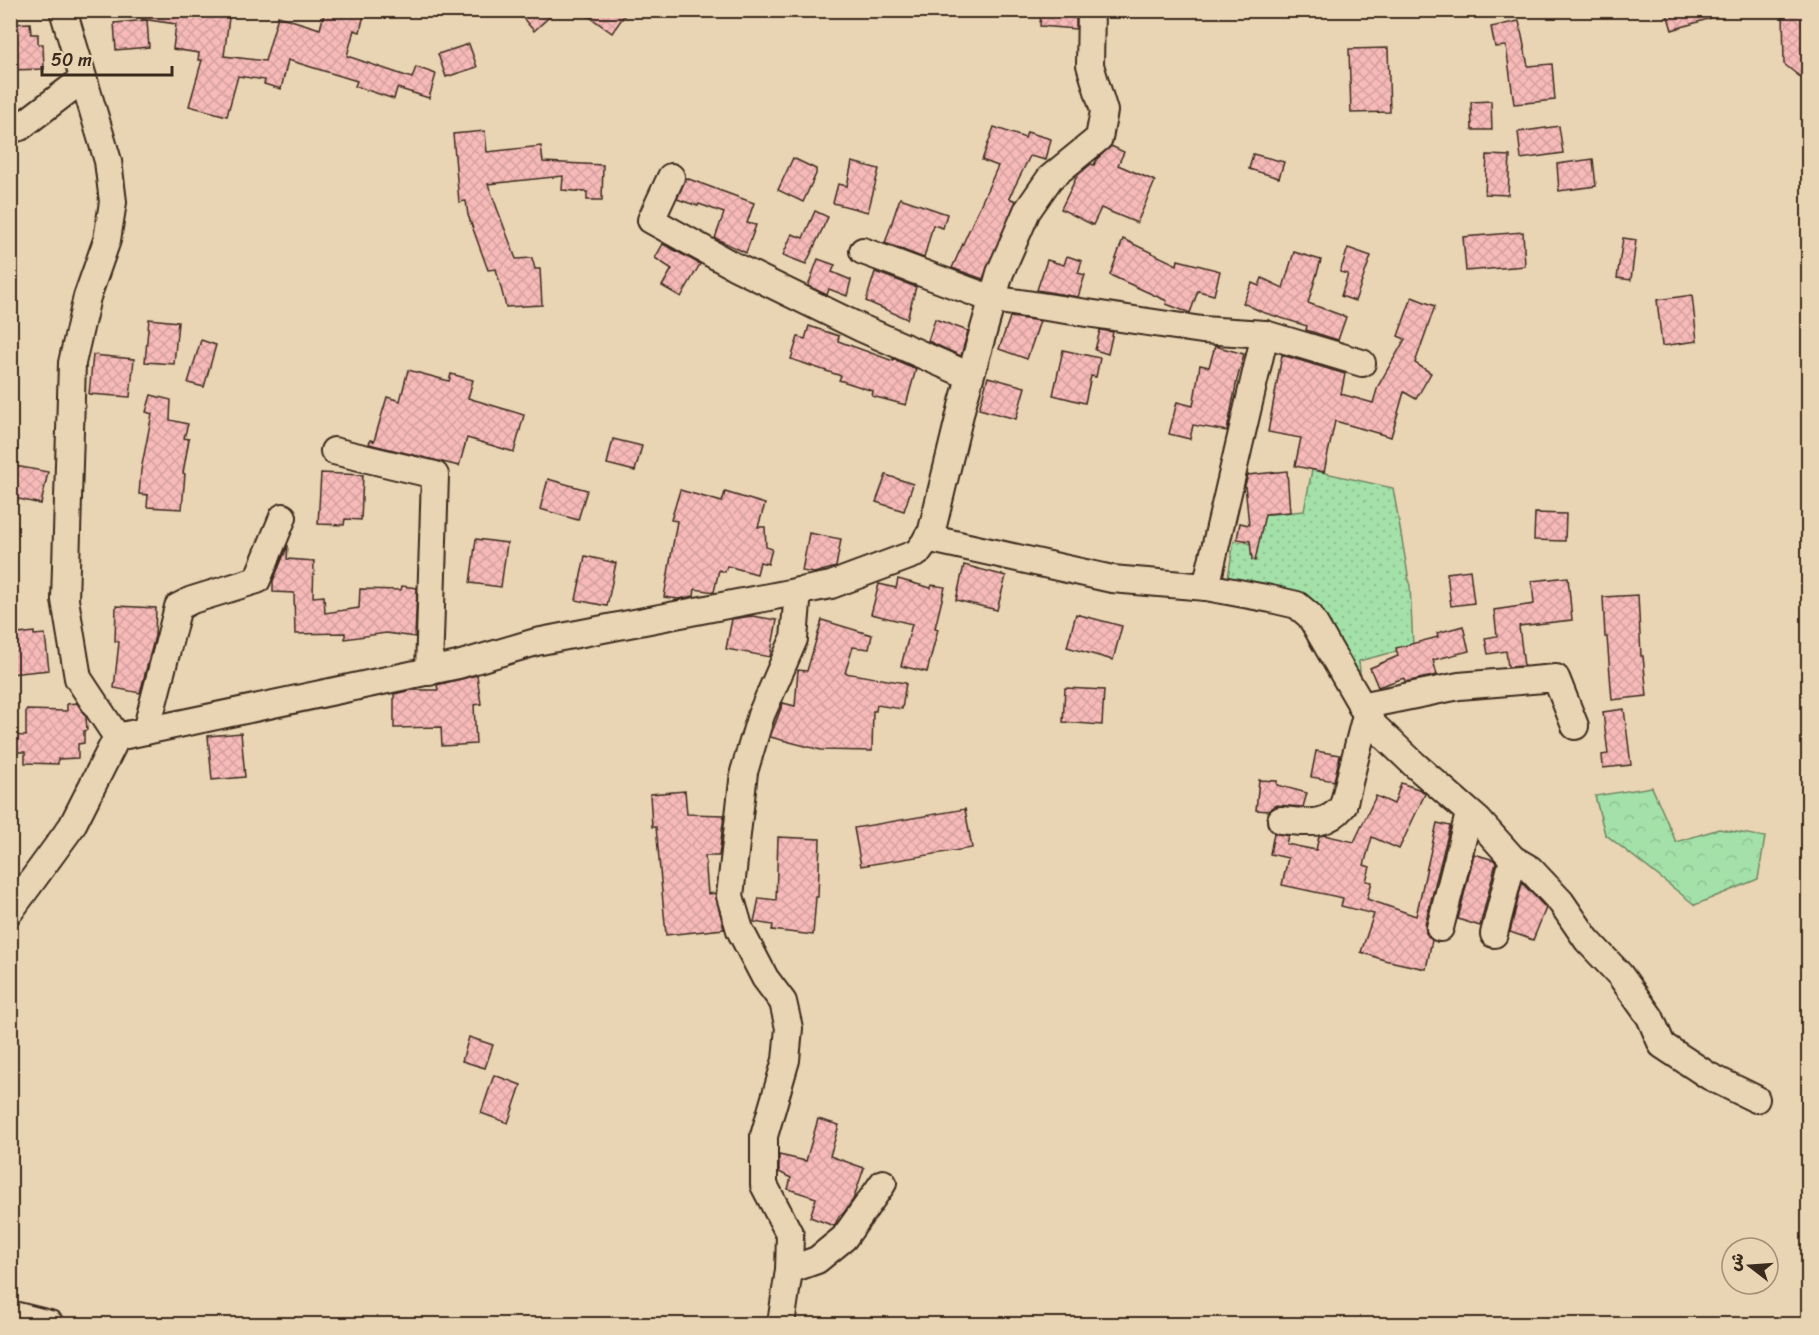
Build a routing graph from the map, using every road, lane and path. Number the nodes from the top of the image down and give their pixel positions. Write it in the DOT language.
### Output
graph roads {
  1 [pos="63,10"];
  2 [pos="1091,10"];
  3 [pos="83,79"];
  4 [pos="10,130"];
  5 [pos="671,177"];
  6 [pos="863,251"];
  7 [pos="992,299"];
  8 [pos="1265,334"];
  9 [pos="1362,363"];
  10 [pos="970,376"];
  11 [pos="334,451"];
  12 [pos="283,517"];
  13 [pos="927,538"];
  14 [pos="1206,587"];
  15 [pos="798,591"];
  16 [pos="429,672"];
  17 [pos="1364,711"];
  18 [pos="1575,726"];
  19 [pos="146,731"];
  20 [pos="117,737"];
  21 [pos="1469,814"];
  22 [pos="1281,820"];
  23 [pos="1513,859"];
  24 [pos="10,911"];
  25 [pos="1440,928"];
  26 [pos="1494,934"];
  27 [pos="1756,1099"];
  28 [pos="883,1183"];
  29 [pos="789,1270"];
  30 [pos="10,1314"];
  31 [pos="50,1324"];
  32 [pos="781,1324"];
  1 -- 3 [label="street"];
  2 -- 7 [label="street"];
  3 -- 4 [label="street"];
  3 -- 20 [label="street"];
  5 -- 10 [label="street"];
  6 -- 7 [label="street"];
  7 -- 8 [label="street"];
  7 -- 10 [label="street"];
  8 -- 9 [label="street"];
  8 -- 14 [label="street"];
  10 -- 13 [label="street"];
  11 -- 16 [label="street"];
  12 -- 19 [label="street"];
  13 -- 14 [label="street"];
  13 -- 15 [label="street"];
  14 -- 17 [label="street"];
  15 -- 16 [label="street"];
  15 -- 29 [label="street"];
  16 -- 19 [label="street"];
  17 -- 18 [label="street"];
  17 -- 21 [label="street"];
  17 -- 22 [label="street"];
  19 -- 20 [label="street"];
  20 -- 24 [label="street"];
  21 -- 23 [label="street"];
  21 -- 25 [label="street"];
  23 -- 26 [label="street"];
  23 -- 27 [label="street"];
  28 -- 29 [label="street"];
  29 -- 32 [label="street"];
  30 -- 31 [label="street"];
}
